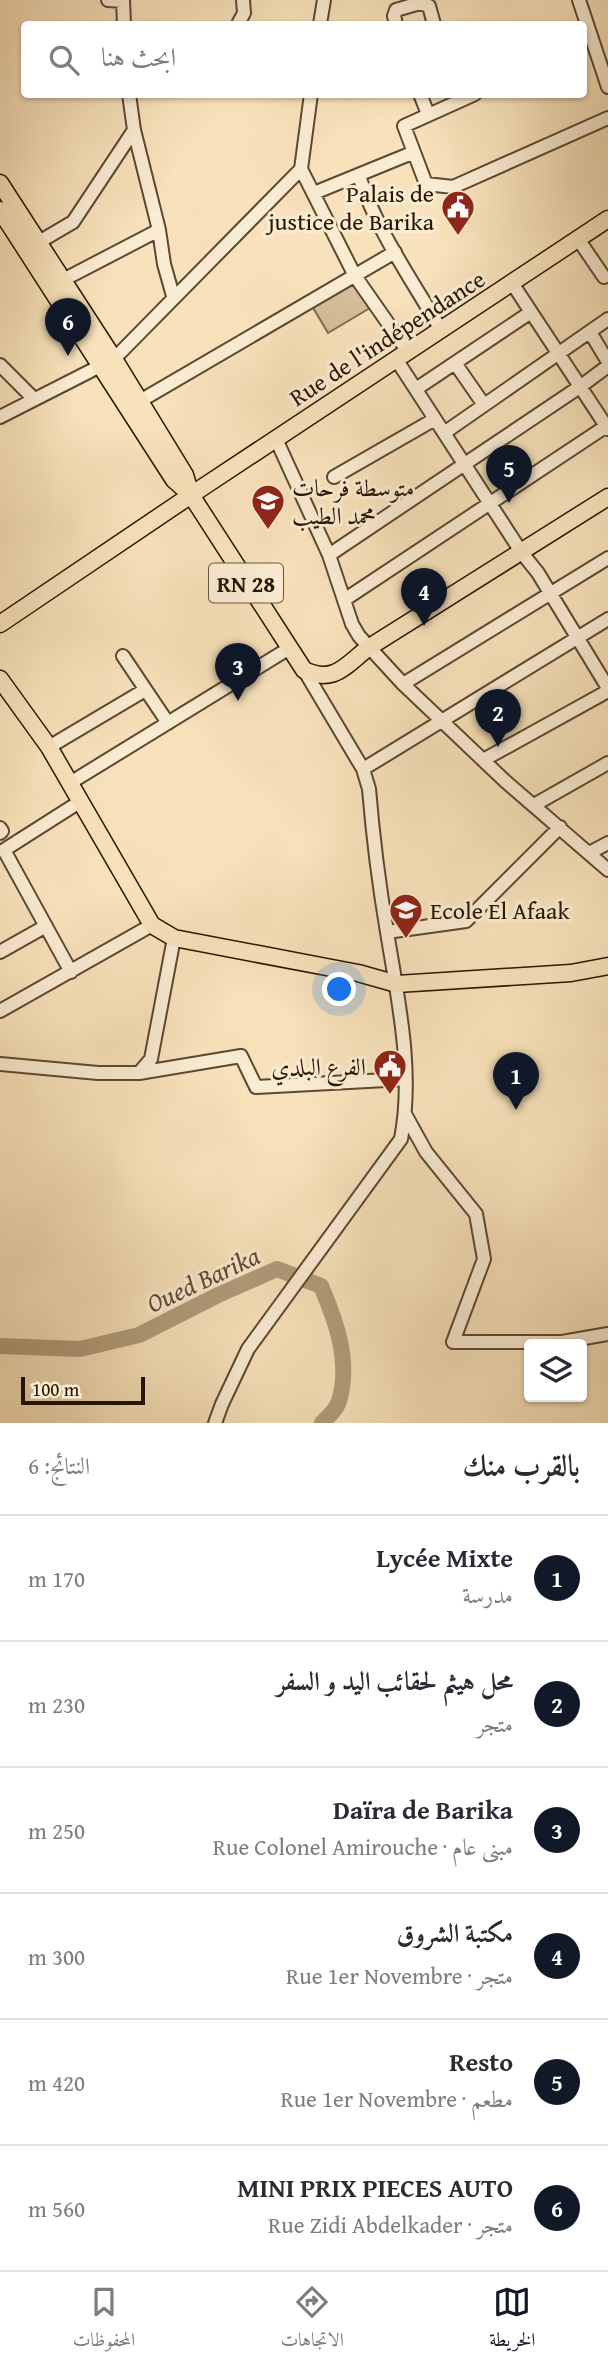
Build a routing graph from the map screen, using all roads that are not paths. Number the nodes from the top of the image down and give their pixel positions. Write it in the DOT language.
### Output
graph roads {
  1 [pos="108,0"];
  2 [pos="243,0"];
  3 [pos="324,0"];
  4 [pos="579,0"];
  5 [pos="123,1"];
  6 [pos="124,21"];
  7 [pos="240,21"];
  8 [pos="320,21"];
  9 [pos="395,21"];
  10 [pos="433,21"];
  11 [pos="583,21"];
  12 [pos="588,48"];
  13 [pos="608,87"];
  14 [pos="130,98"];
  15 [pos="310,98"];
  16 [pos="422,98"];
  17 [pos="456,98"];
  18 [pos="428,114"];
  19 [pos="608,118"];
  20 [pos="134,130"];
  21 [pos="412,153"];
  22 [pos="301,169"];
  23 [pos="359,176"];
  24 [pos="0,183"];
  25 [pos="314,194"];
  26 [pos="0,210"];
  27 [pos="608,219"];
  28 [pos="159,230"];
  29 [pos="578,239"];
  30 [pos="38,242"];
  31 [pos="395,252"];
  32 [pos="355,275"];
  33 [pos="607,279"];
  34 [pos="63,280"];
  35 [pos="512,282"];
  36 [pos="173,296"];
  37 [pos="531,312"];
  38 [pos="608,319"];
  39 [pos="441,330"];
  40 [pos="590,332"];
  41 [pos="559,354"];
  42 [pos="402,356"];
  43 [pos="107,362"];
  44 [pos="455,363"];
  45 [pos="608,364"];
  46 [pos="0,365"];
  47 [pos="581,386"];
  48 [pos="416,390"];
  49 [pos="34,399"];
  50 [pos="140,401"];
  51 [pos="485,405"];
  52 [pos="0,417"];
  53 [pos="435,419"];
  54 [pos="607,427"];
  55 [pos="444,433"];
  56 [pos="275,439"];
  57 [pos="464,464"];
  58 [pos="334,477"];
  59 [pos="191,495"];
  60 [pos="608,497"];
  61 [pos="489,503"];
  62 [pos="522,553"];
  63 [pos="329,555"];
  64 [pos="608,558"];
  65 [pos="550,594"];
  66 [pos="344,600"];
  67 [pos="608,619"];
  68 [pos="0,624"];
  69 [pos="576,638"];
  70 [pos="368,648"];
  71 [pos="288,649"];
  72 [pos="122,656"];
  73 [pos="304,670"];
  74 [pos="0,680"];
  75 [pos="403,684"];
  76 [pos="608,689"];
  77 [pos="145,690"];
  78 [pos="443,720"];
  79 [pos="167,723"];
  80 [pos="49,747"];
  81 [pos="485,759"];
  82 [pos="608,763"];
  83 [pos="363,769"];
  84 [pos="70,783"];
  85 [pos="81,801"];
  86 [pos="534,804"];
  87 [pos="559,827"];
  88 [pos="608,843"];
  89 [pos="2,847"];
  90 [pos="589,853"];
  91 [pos="608,870"];
  92 [pos="152,925"];
  93 [pos="46,926"];
  94 [pos="387,932"];
  95 [pos="174,937"];
  96 [pos="0,952"];
  97 [pos="608,967"];
  98 [pos="71,972"];
  99 [pos="397,984"];
  100 [pos="0,1011"];
  101 [pos="0,1064"];
  102 [pos="139,1073"];
  103 [pos="405,1079"];
  104 [pos="405,1114"];
  105 [pos="608,1334"];
  106 [pos="215,1423"];
  1 -- 5 [label="street"];
  2 -- 7 [label="street"];
  3 -- 8 [label="street"];
  4 -- 11 [label="street"];
  5 -- 6 [label="street"];
  9 -- 10 [label="street"];
  12 -- 13 [label="street"];
  14 -- 20 [label="street"];
  15 -- 22 [label="street"];
  16 -- 18 [label="street"];
  17 -- 18 [label="street"];
  18 -- 21 [label="street"];
  19 -- 21 [label="street"];
  20 -- 28 [label="street"];
  20 -- 30 [label="street"];
  21 -- 23 [label="street"];
  22 -- 25 [label="street"];
  22 -- 36 [label="street"];
  23 -- 25 [label="street"];
  23 -- 31 [label="street"];
  24 -- 30 [label="main road, RN 28"];
  25 -- 32 [label="street"];
  26 -- 43 [label="main road, RN 28"];
  27 -- 29 [label="main road, Rue de l'indépendance"];
  28 -- 34 [label="street"];
  28 -- 36 [label="street"];
  29 -- 33 [label="street"];
  29 -- 35 [label="main road, Rue de l'indépendance"];
  30 -- 34 [label="main road, RN 28"];
  31 -- 32 [label="street"];
  31 -- 39 [label="street"];
  32 -- 42 [label="street"];
  32 -- 50 [label="street"];
  34 -- 43 [label="main road, RN 28"];
  35 -- 37 [label="street"];
  35 -- 39 [label="main road, Rue de l'indépendance"];
  36 -- 43 [label="street"];
  37 -- 41 [label="street"];
  37 -- 44 [label="street"];
  38 -- 40 [label="street"];
  39 -- 42 [label="main road, Rue de l'indépendance"];
  40 -- 41 [label="street"];
  40 -- 45 [label="street"];
  41 -- 47 [label="street"];
  41 -- 51 [label="street"];
  42 -- 48 [label="street"];
  42 -- 56 [label="main road, Rue de l'indépendance"];
  43 -- 49 [label="street"];
  43 -- 50 [label="main road, RN 28"];
  43 -- 59 [label="main road, RN 28"];
  44 -- 48 [label="street"];
  44 -- 51 [label="street"];
  45 -- 47 [label="street"];
  46 -- 49 [label="street"];
  47 -- 54 [label="street"];
  47 -- 57 [label="street"];
  48 -- 53 [label="street"];
  49 -- 52 [label="street"];
  50 -- 59 [label="main road, RN 28"];
  51 -- 55 [label="street"];
  53 -- 55 [label="street"];
  53 -- 58 [label="street"];
  54 -- 61 [label="street"];
  55 -- 57 [label="street"];
  56 -- 59 [label="main road, Rue de l'indépendance"];
  56 -- 63 [label="street"];
  57 -- 61 [label="street"];
  57 -- 63 [label="street"];
  59 -- 68 [label="main road, Rue de l'indépendance"];
  59 -- 71 [label="main road, RN 28"];
  60 -- 62 [label="main road"];
  61 -- 62 [label="street"];
  61 -- 66 [label="street"];
  62 -- 65 [label="street"];
  62 -- 70 [label="main road"];
  63 -- 66 [label="street"];
  64 -- 65 [label="street"];
  65 -- 69 [label="street"];
  65 -- 75 [label="street"];
  66 -- 70 [label="street"];
  67 -- 69 [label="street"];
  69 -- 76 [label="street"];
  69 -- 78 [label="street"];
  70 -- 73 [label="main road"];
  70 -- 75 [label="street"];
  71 -- 73 [label="main road, RN 28"];
  71 -- 79 [label="street"];
  72 -- 77 [label="street"];
  73 -- 83 [label="street"];
  74 -- 80 [label="main road"];
  75 -- 78 [label="street"];
  76 -- 81 [label="street"];
  77 -- 79 [label="street"];
  77 -- 80 [label="street"];
  78 -- 81 [label="street"];
  78 -- 83 [label="street"];
  79 -- 84 [label="street"];
  80 -- 84 [label="main road"];
  81 -- 86 [label="street"];
  82 -- 86 [label="street"];
  83 -- 94 [label="street"];
  84 -- 85 [label="main road"];
  85 -- 89 [label="street"];
  85 -- 92 [label="main road"];
  86 -- 87 [label="street"];
  87 -- 90 [label="street"];
  87 -- 94 [label="street"];
  88 -- 90 [label="street"];
  89 -- 93 [label="street"];
  90 -- 91 [label="street"];
  92 -- 95 [label="main road"];
  92 -- 98 [label="street"];
  93 -- 96 [label="street"];
  93 -- 98 [label="street"];
  94 -- 99 [label="street"];
  95 -- 99 [label="main road"];
  95 -- 102 [label="street"];
  97 -- 99 [label="main road"];
  98 -- 100 [label="street"];
  99 -- 103 [label="street"];
  101 -- 102 [label="street"];
  102 -- 103 [label="street"];
  103 -- 104 [label="street"];
  104 -- 105 [label="street"];
  104 -- 106 [label="street"];
}
